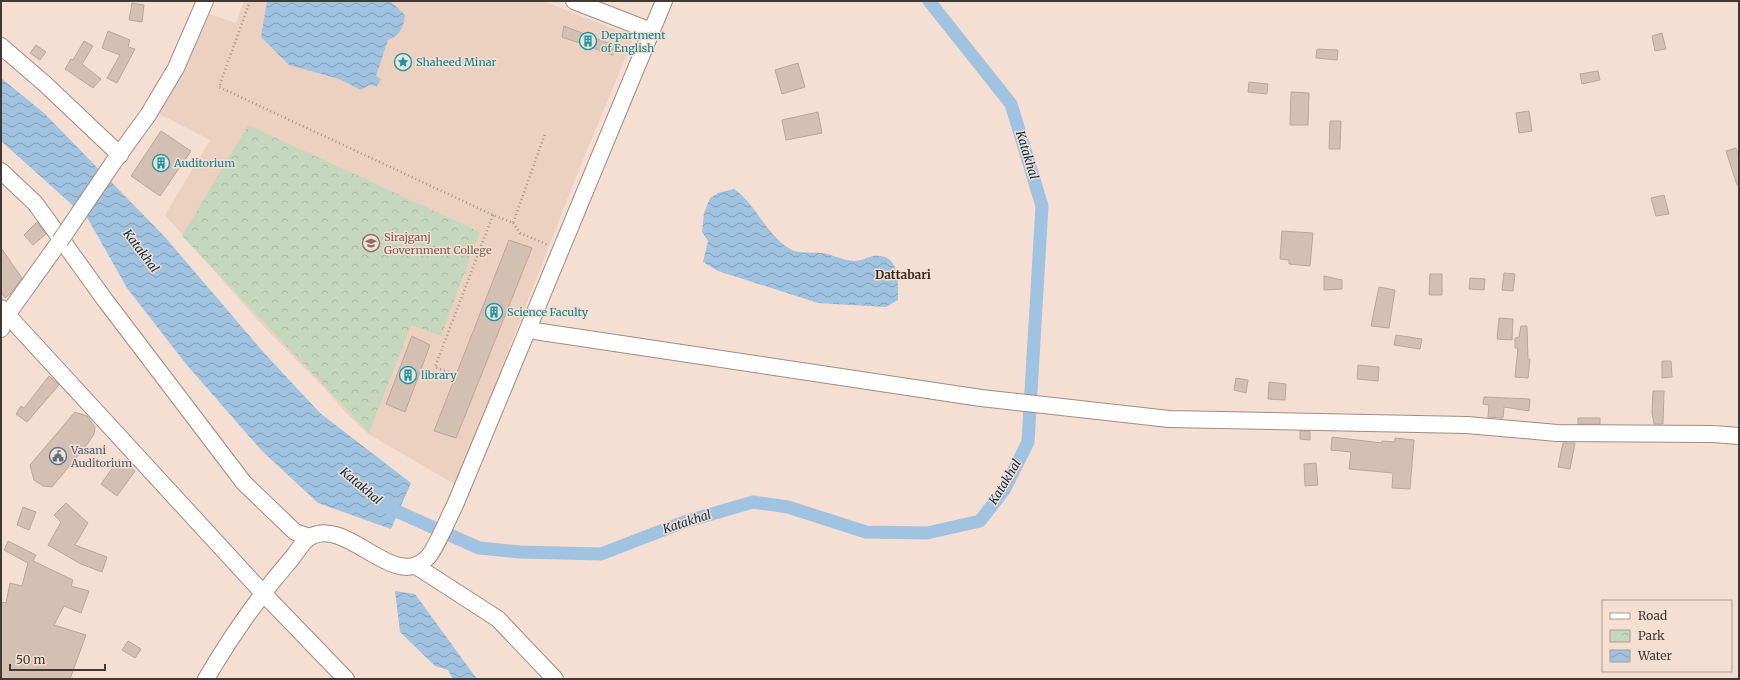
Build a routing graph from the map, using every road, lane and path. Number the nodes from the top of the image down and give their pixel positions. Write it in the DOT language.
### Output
graph roads {
  1 [pos="205,1"];
  2 [pos="250,1"];
  3 [pos="574,1"];
  4 [pos="664,1"];
  5 [pos="651,31"];
  6 [pos="1,46"];
  7 [pos="545,134"];
  8 [pos="117,159"];
  9 [pos="1,171"];
  10 [pos="493,215"];
  11 [pos="513,222"];
  12 [pos="561,250"];
  13 [pos="1,297"];
  14 [pos="3,317"];
  15 [pos="528,330"];
  16 [pos="456,375"];
  17 [pos="1739,436"];
  18 [pos="310,537"];
  19 [pos="422,562"];
  20 [pos="262,592"];
  21 [pos="206,679"];
  22 [pos="346,679"];
  23 [pos="555,679"];
  1 -- 8 [label="street"];
  2 -- 10 [label="path"];
  3 -- 5 [label="street"];
  4 -- 5 [label="street"];
  5 -- 12 [label="street"];
  6 -- 8 [label="street"];
  7 -- 11 [label="path"];
  8 -- 14 [label="street, bridge"];
  9 -- 18 [label="street"];
  10 -- 11 [label="path"];
  10 -- 16 [label="path"];
  11 -- 12 [label="path"];
  12 -- 15 [label="street"];
  13 -- 14 [label="street"];
  14 -- 20 [label="street"];
  15 -- 17 [label="street"];
  15 -- 19 [label="street"];
  18 -- 19 [label="street"];
  18 -- 20 [label="street"];
  19 -- 23 [label="street"];
  20 -- 21 [label="street"];
  20 -- 22 [label="street"];
}
